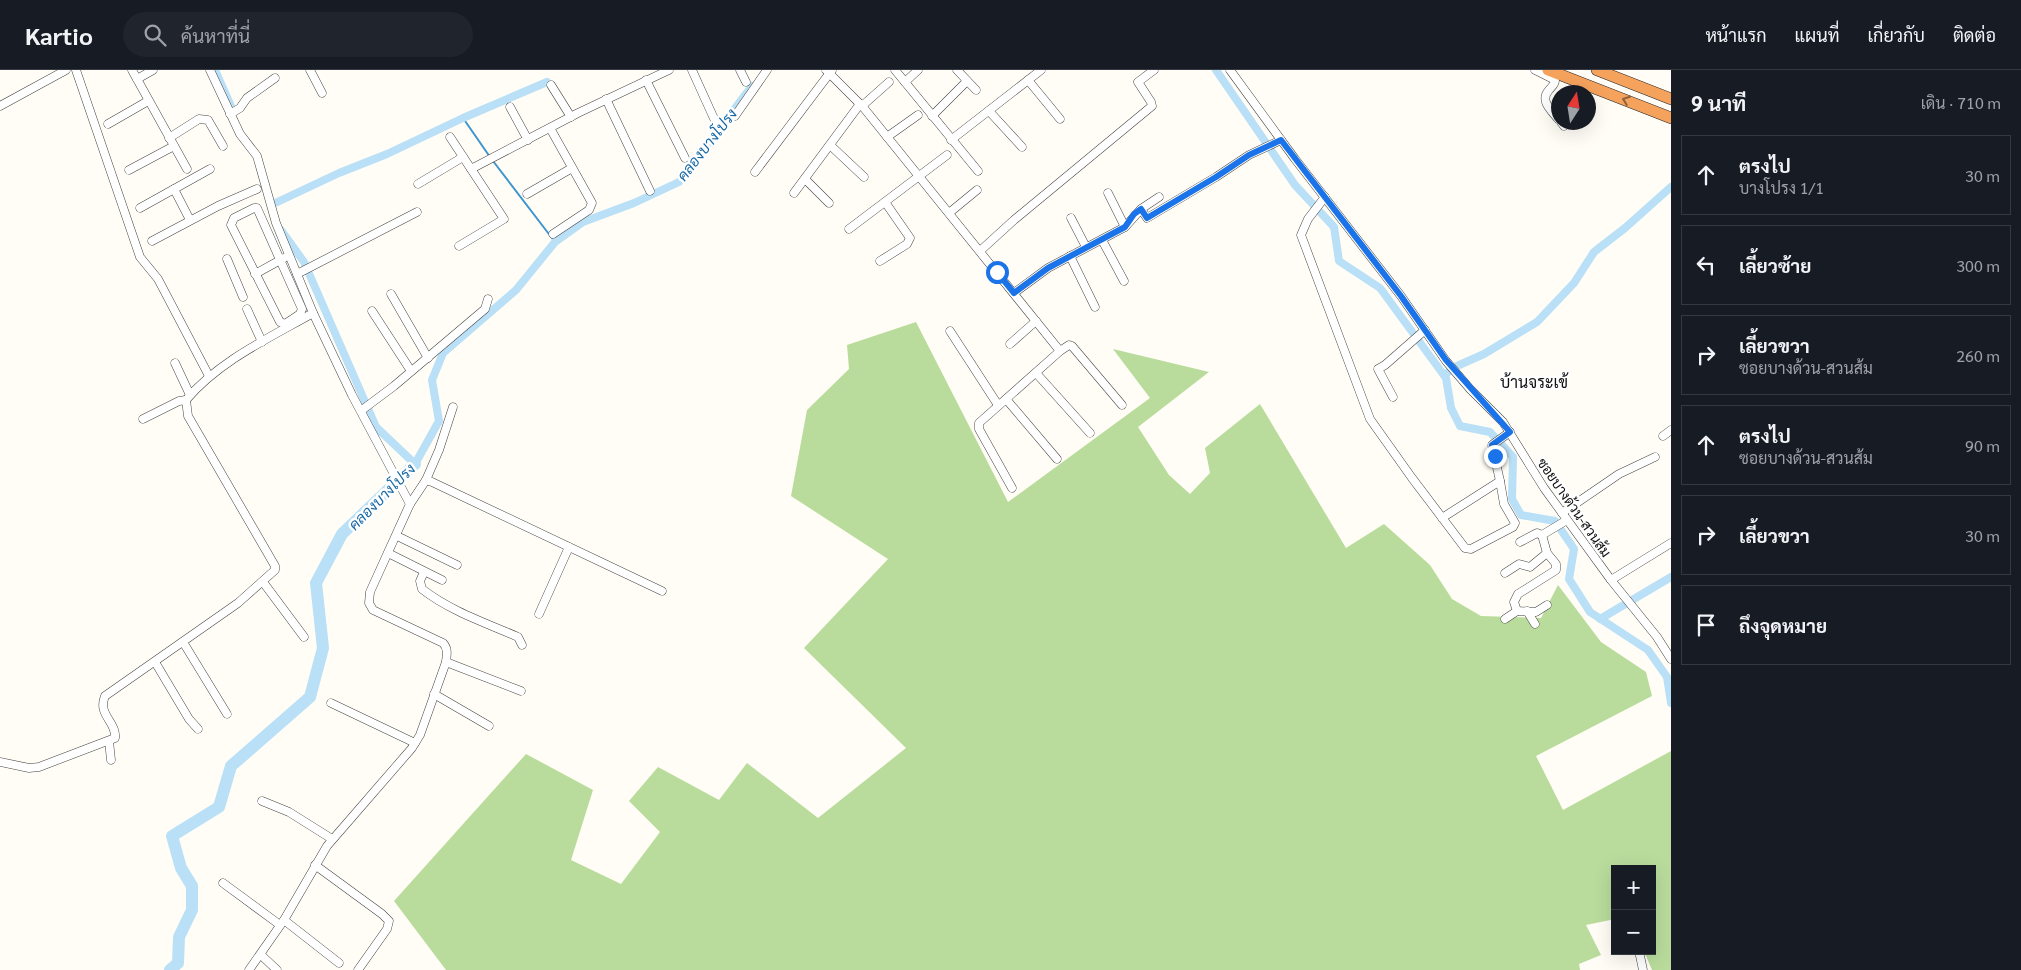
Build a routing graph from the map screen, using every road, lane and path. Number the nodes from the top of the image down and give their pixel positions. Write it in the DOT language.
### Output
graph roads {
  1 [pos="66,70"];
  2 [pos="76,70"];
  3 [pos="132,70"];
  4 [pos="153,70"];
  5 [pos="210,70"];
  6 [pos="310,70"];
  7 [pos="669,70"];
  8 [pos="692,70"];
  9 [pos="740,70"];
  10 [pos="767,70"];
  11 [pos="895,70"];
  12 [pos="918,70"];
  13 [pos="957,70"];
  14 [pos="1041,70"];
  15 [pos="1154,70"];
  16 [pos="1230,70"];
  17 [pos="1535,70"];
  18 [pos="1548,70"];
  19 [pos="1597,70"];
  20 [pos="829,71"];
  21 [pos="275,78"];
  22 [pos="137,79"];
  23 [pos="646,80"];
  24 [pos="1028,80"];
  25 [pos="967,81"];
  26 [pos="746,82"];
  27 [pos="889,82"];
  28 [pos="904,82"];
  29 [pos="551,84"];
  30 [pos="1554,85"];
  31 [pos="1551,88"];
  32 [pos="976,90"];
  33 [pos="322,93"];
  34 [pos="1671,99"];
  35 [pos="606,100"];
  36 [pos="148,101"];
  37 [pos="861,105"];
  38 [pos="0,106"];
  39 [pos="510,106"];
  40 [pos="1551,110"];
  41 [pos="989,111"];
  42 [pos="230,114"];
  43 [pos="918,115"];
  44 [pos="735,116"];
  45 [pos="932,116"];
  46 [pos="571,117"];
  47 [pos="1671,118"];
  48 [pos="1060,119"];
  49 [pos="108,124"];
  50 [pos="716,124"];
  51 [pos="550,128"];
  52 [pos="450,137"];
  53 [pos="887,137"];
  54 [pos="169,138"];
  55 [pos="528,140"];
  56 [pos="951,140"];
  57 [pos="1281,140"];
  58 [pos="830,145"];
  59 [pos="174,146"];
  60 [pos="223,146"];
  61 [pos="1022,147"];
  62 [pos="947,156"];
  63 [pos="463,157"];
  64 [pos="685,158"];
  65 [pos="572,168"];
  66 [pos="187,169"];
  67 [pos="210,169"];
  68 [pos="471,169"];
  69 [pos="129,170"];
  70 [pos="978,171"];
  71 [pos="755,172"];
  72 [pos="864,177"];
  73 [pos="920,177"];
  74 [pos="804,179"];
  75 [pos="418,184"];
  76 [pos="261,187"];
  77 [pos="174,189"];
  78 [pos="977,190"];
  79 [pos="650,191"];
  80 [pos="1108,192"];
  81 [pos="794,193"];
  82 [pos="526,194"];
  83 [pos="1158,197"];
  84 [pos="1324,198"];
  85 [pos="885,202"];
  86 [pos="829,203"];
  87 [pos="140,208"];
  88 [pos="1141,209"];
  89 [pos="417,212"];
  90 [pos="949,213"];
  91 [pos="1071,218"];
  92 [pos="190,220"];
  93 [pos="1125,227"];
  94 [pos="849,229"];
  95 [pos="553,234"];
  96 [pos="152,240"];
  97 [pos="1102,240"];
  98 [pos="459,246"];
  99 [pos="1086,248"];
  100 [pos="980,251"];
  101 [pos="289,254"];
  102 [pos="1070,256"];
  103 [pos="227,259"];
  104 [pos="280,260"];
  105 [pos="880,262"];
  106 [pos="300,273"];
  107 [pos="255,274"];
  108 [pos="1124,281"];
  109 [pos="1014,293"];
  110 [pos="391,294"];
  111 [pos="242,297"];
  112 [pos="488,299"];
  113 [pos="1095,307"];
  114 [pos="247,309"];
  115 [pos="372,311"];
  116 [pos="313,313"];
  117 [pos="1036,321"];
  118 [pos="950,331"];
  119 [pos="1423,332"];
  120 [pos="262,342"];
  121 [pos="1010,344"];
  122 [pos="1057,347"];
  123 [pos="428,358"];
  124 [pos="175,363"];
  125 [pos="411,371"];
  126 [pos="1036,372"];
  127 [pos="209,376"];
  128 [pos="1393,397"];
  129 [pos="188,398"];
  130 [pos="1006,399"];
  131 [pos="1122,405"];
  132 [pos="998,406"];
  133 [pos="366,407"];
  134 [pos="453,407"];
  135 [pos="143,419"];
  136 [pos="1671,430"];
  137 [pos="1090,433"];
  138 [pos="1509,433"];
  139 [pos="1664,436"];
  140 [pos="1655,457"];
  141 [pos="1057,459"];
  142 [pos="426,480"];
  143 [pos="1500,481"];
  144 [pos="1012,488"];
  145 [pos="410,504"];
  146 [pos="1442,518"];
  147 [pos="1564,518"];
  148 [pos="1542,535"];
  149 [pos="397,536"];
  150 [pos="1520,542"];
  151 [pos="1671,543"];
  152 [pos="569,547"];
  153 [pos="1547,552"];
  154 [pos="388,553"];
  155 [pos="457,565"];
  156 [pos="424,572"];
  157 [pos="1505,573"];
  158 [pos="442,580"];
  159 [pos="1611,580"];
  160 [pos="263,582"];
  161 [pos="662,591"];
  162 [pos="1547,605"];
  163 [pos="1517,611"];
  164 [pos="1527,611"];
  165 [pos="539,614"];
  166 [pos="1505,620"];
  167 [pos="1535,624"];
  168 [pos="304,637"];
  169 [pos="183,642"];
  170 [pos="522,645"];
  171 [pos="1671,659"];
  172 [pos="155,662"];
  173 [pos="446,662"];
  174 [pos="521,691"];
  175 [pos="434,694"];
  176 [pos="331,703"];
  177 [pos="226,714"];
  178 [pos="489,726"];
  179 [pos="198,729"];
  180 [pos="109,742"];
  181 [pos="415,744"];
  182 [pos="112,760"];
  183 [pos="0,762"];
  184 [pos="262,801"];
  185 [pos="329,843"];
  186 [pos="315,865"];
  187 [pos="223,883"];
  188 [pos="282,922"];
  189 [pos="261,955"];
  190 [pos="1640,955"];
  191 [pos="339,963"];
  192 [pos="249,970"];
  193 [pos="277,970"];
  194 [pos="358,970"];
  195 [pos="1644,970"];
  1 -- 38 [label="street"];
  2 -- 127 [label="street"];
  3 -- 22 [label="street"];
  4 -- 22 [label="street"];
  5 -- 42 [label="street"];
  6 -- 33 [label="street"];
  7 -- 23 [label="street"];
  8 -- 50 [label="street"];
  9 -- 26 [label="street"];
  10 -- 44 [label="street"];
  11 -- 28 [label="street"];
  12 -- 28 [label="street"];
  13 -- 25 [label="street"];
  14 -- 24 [label="street"];
  15 -- 100 [label="street"];
  16 -- 57 [label="street"];
  17 -- 30 [label="street"];
  47 -- 18 [label="highway, one-way"];
  19 -- 34 [label="highway"];
  20 -- 37 [label="street"];
  20 -- 71 [label="street"];
  21 -- 42 [label="street"];
  22 -- 36 [label="street"];
  23 -- 35 [label="street"];
  23 -- 64 [label="street"];
  24 -- 41 [label="street"];
  24 -- 48 [label="street"];
  25 -- 32 [label="street"];
  25 -- 45 [label="street"];
  27 -- 37 [label="street"];
  28 -- 45 [label="street"];
  29 -- 46 [label="street"];
  31 -- 40 [label="street"];
  35 -- 46 [label="street"];
  35 -- 79 [label="street"];
  36 -- 49 [label="street"];
  36 -- 54 [label="street"];
  37 -- 53 [label="street"];
  37 -- 58 [label="street"];
  39 -- 55 [label="street"];
  41 -- 56 [label="street"];
  41 -- 61 [label="street"];
  42 -- 76 [label="street"];
  43 -- 53 [label="street"];
  45 -- 56 [label="street"];
  46 -- 51 [label="street"];
  51 -- 55 [label="street"];
  51 -- 65 [label="street"];
  52 -- 63 [label="street"];
  53 -- 73 [label="street"];
  54 -- 59 [label="street"];
  54 -- 60 [label="street"];
  55 -- 68 [label="street"];
  56 -- 70 [label="street"];
  57 -- 84 [label="street"];
  57 -- 88 [label="street"];
  58 -- 72 [label="street"];
  58 -- 74 [label="street"];
  59 -- 66 [label="street"];
  59 -- 69 [label="street"];
  62 -- 73 [label="street"];
  63 -- 68 [label="street"];
  63 -- 75 [label="street"];
  65 -- 82 [label="street"];
  65 -- 95 [label="street"];
  67 -- 77 [label="street"];
  68 -- 98 [label="street"];
  73 -- 85 [label="street"];
  73 -- 90 [label="street"];
  74 -- 81 [label="street"];
  74 -- 86 [label="street"];
  76 -- 92 [label="street"];
  76 -- 101 [label="street"];
  77 -- 87 [label="street"];
  77 -- 92 [label="street"];
  78 -- 90 [label="street"];
  80 -- 93 [label="street"];
  83 -- 88 [label="street"];
  84 -- 119 [label="street"];
  84 -- 146 [label="street"];
  85 -- 94 [label="street"];
  85 -- 105 [label="street"];
  88 -- 93 [label="street"];
  89 -- 106 [label="street"];
  90 -- 100 [label="street"];
  91 -- 99 [label="street"];
  92 -- 96 [label="street"];
  93 -- 97 [label="street"];
  97 -- 99 [label="street"];
  97 -- 108 [label="street"];
  99 -- 102 [label="street"];
  100 -- 109 [label="street"];
  101 -- 104 [label="street"];
  101 -- 106 [label="street"];
  102 -- 109 [label="street"];
  102 -- 113 [label="street"];
  103 -- 111 [label="street"];
  104 -- 107 [label="street"];
  104 -- 107 [label="street"];
  104 -- 107 [label="street"];
  106 -- 116 [label="street"];
  109 -- 117 [label="street"];
  110 -- 123 [label="street"];
  112 -- 123 [label="street"];
  114 -- 120 [label="street"];
  115 -- 125 [label="street"];
  116 -- 120 [label="street"];
  116 -- 133 [label="street"];
  117 -- 121 [label="street"];
  117 -- 122 [label="street"];
  118 -- 132 [label="street"];
  119 -- 128 [label="street"];
  119 -- 138 [label="street, ซอยบางด้วน-สวนส้ม"];
  120 -- 127 [label="street"];
  122 -- 126 [label="street"];
  122 -- 131 [label="street"];
  123 -- 125 [label="street"];
  124 -- 129 [label="street"];
  125 -- 133 [label="street"];
  126 -- 130 [label="street"];
  126 -- 137 [label="street"];
  127 -- 129 [label="street"];
  129 -- 135 [label="street"];
  129 -- 160 [label="street"];
  130 -- 132 [label="street"];
  130 -- 141 [label="street"];
  132 -- 144 [label="street"];
  133 -- 145 [label="street"];
  134 -- 142 [label="street"];
  136 -- 139 [label="street"];
  138 -- 143 [label="street"];
  138 -- 147 [label="street, ซอยบางด้วน-สวนส้ม"];
  140 -- 147 [label="street"];
  142 -- 145 [label="street"];
  142 -- 152 [label="street"];
  143 -- 146 [label="street"];
  143 -- 146 [label="street"];
  145 -- 149 [label="street"];
  147 -- 148 [label="street"];
  147 -- 159 [label="street, ซอยบางด้วน-สวนส้ม"];
  148 -- 150 [label="street"];
  148 -- 153 [label="street"];
  149 -- 154 [label="street"];
  149 -- 155 [label="street"];
  151 -- 159 [label="street"];
  152 -- 161 [label="street"];
  152 -- 165 [label="street"];
  153 -- 157 [label="street"];
  153 -- 163 [label="street"];
  154 -- 156 [label="street"];
  154 -- 173 [label="street"];
  156 -- 158 [label="street"];
  156 -- 170 [label="street"];
  159 -- 171 [label="street, ซอยบางด้วน-สวนส้ม"];
  160 -- 168 [label="street"];
  160 -- 169 [label="street"];
  162 -- 164 [label="street"];
  163 -- 164 [label="street"];
  163 -- 166 [label="street"];
  164 -- 167 [label="street"];
  169 -- 172 [label="street"];
  169 -- 177 [label="street"];
  172 -- 179 [label="street"];
  172 -- 180 [label="street"];
  173 -- 174 [label="street"];
  173 -- 175 [label="street"];
  175 -- 178 [label="street"];
  175 -- 181 [label="street"];
  176 -- 181 [label="street"];
  180 -- 182 [label="street"];
  180 -- 183 [label="street"];
  181 -- 185 [label="street"];
  184 -- 185 [label="street"];
  185 -- 186 [label="street"];
  186 -- 188 [label="street"];
  186 -- 194 [label="street"];
  187 -- 188 [label="street"];
  188 -- 189 [label="street"];
  188 -- 191 [label="street"];
  189 -- 192 [label="street"];
  189 -- 193 [label="street"];
  190 -- 195 [label="street"];
}
